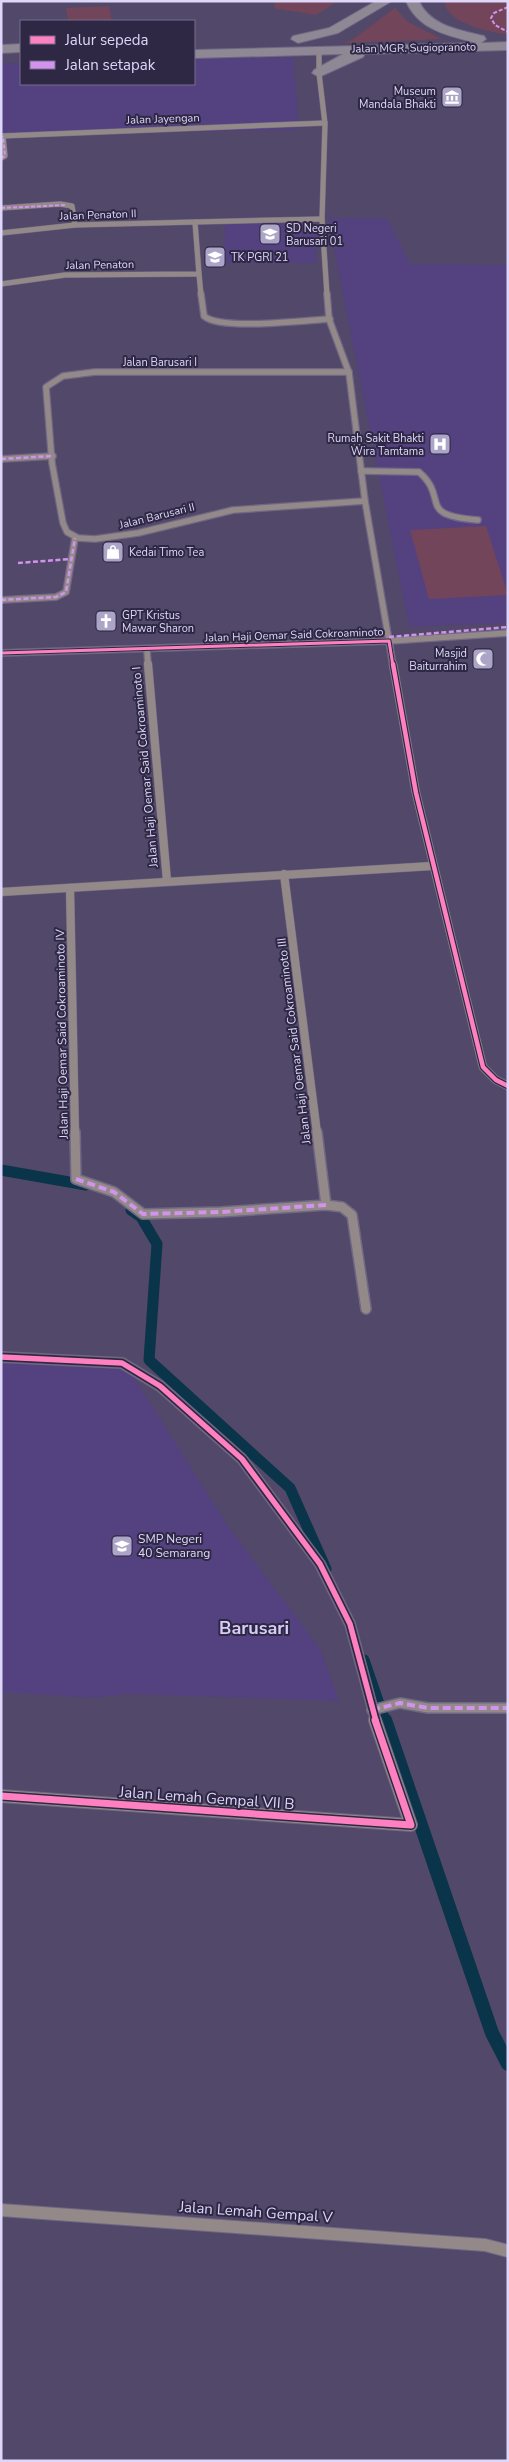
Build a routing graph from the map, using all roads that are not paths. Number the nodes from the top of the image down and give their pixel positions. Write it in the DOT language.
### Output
graph roads {
  1 [pos="386,1"];
  2 [pos="412,1"];
  3 [pos="195,43"];
  4 [pos="508,45"];
  5 [pos="20,48"];
  6 [pos="416,48"];
  7 [pos="1,49"];
  8 [pos="376,49"];
  9 [pos="319,51"];
  10 [pos="508,53"];
  11 [pos="195,54"];
  12 [pos="20,58"];
  13 [pos="1,59"];
  14 [pos="319,73"];
  15 [pos="325,123"];
  16 [pos="2,136"];
  17 [pos="1,158"];
  18 [pos="1,208"];
  19 [pos="322,219"];
  20 [pos="195,222"];
  21 [pos="75,225"];
  22 [pos="1,232"];
  23 [pos="199,274"];
  24 [pos="1,284"];
  25 [pos="330,319"];
  26 [pos="349,372"];
  27 [pos="53,456"];
  28 [pos="1,460"];
  29 [pos="361,471"];
  30 [pos="365,501"];
  31 [pos="478,520"];
  32 [pos="75,538"];
  33 [pos="1,600"];
  34 [pos="508,633"];
  35 [pos="389,641"];
  36 [pos="147,650"];
  37 [pos="1,653"];
  38 [pos="432,866"];
  39 [pos="284,874"];
  40 [pos="167,881"];
  41 [pos="70,888"];
  42 [pos="1,892"];
  43 [pos="508,1086"];
  44 [pos="326,1205"];
  45 [pos="366,1309"];
  46 [pos="1,1357"];
  47 [pos="508,1708"];
  48 [pos="376,1709"];
  49 [pos="1,1796"];
  50 [pos="1,2210"];
  51 [pos="508,2251"];
  1 -- 3 [label="highway"];
  2 -- 4 [label="highway"];
  4 -- 6 [label="highway, Jalan MGR. Sugiopranoto"];
  5 -- 7 [label="highway"];
  6 -- 8 [label="highway, Jalan MGR. Sugiopranoto"];
  6 -- 10 [label="highway"];
  8 -- 9 [label="highway, Jalan MGR. Sugiopranoto"];
  8 -- 14 [label="highway"];
  9 -- 11 [label="highway, Jalan MGR. Sugiopranoto"];
  9 -- 14 [label="street, Jalan Haji Oemar Said Cokroaminoto"];
  12 -- 13 [label="highway"];
  14 -- 15 [label="street, Jalan Haji Oemar Said Cokroaminoto"];
  15 -- 16 [label="street, Jalan Jayengan"];
  15 -- 19 [label="street, Jalan Haji Oemar Said Cokroaminoto"];
  16 -- 17 [label="street"];
  18 -- 21 [label="street"];
  19 -- 20 [label="street"];
  19 -- 25 [label="street, Jalan Haji Oemar Said Cokroaminoto"];
  20 -- 21 [label="street, Jalan Penaton II"];
  20 -- 23 [label="street"];
  21 -- 22 [label="street, Jalan Penaton II"];
  23 -- 24 [label="street, Jalan Penaton"];
  23 -- 25 [label="street"];
  25 -- 26 [label="street, Jalan Haji Oemar Said Cokroaminoto"];
  26 -- 27 [label="street, Jalan Barusari I"];
  26 -- 29 [label="street, Jalan Haji Oemar Said Cokroaminoto"];
  27 -- 28 [label="street"];
  27 -- 32 [label="street, Jalan Barusari I"];
  29 -- 30 [label="street, Jalan Haji Oemar Said Cokroaminoto"];
  29 -- 31 [label="street"];
  30 -- 32 [label="street, Jalan Barusari II"];
  30 -- 35 [label="street, Jalan Haji Oemar Said Cokroaminoto"];
  32 -- 33 [label="street"];
  34 -- 35 [label="street, Jalan Haji Oemar Said Cokroaminoto"];
  35 -- 36 [label="street, Jalan Haji Oemar Said Cokroaminoto"];
  35 -- 38 [label="street, Jalan Haji Oemar Said Cokroaminoto"];
  36 -- 37 [label="street, Jalan Haji Oemar Said Cokroaminoto"];
  36 -- 40 [label="street, Jalan Haji Oemar Said Cokroaminoto I"];
  38 -- 39 [label="street"];
  38 -- 43 [label="street"];
  39 -- 40 [label="street"];
  39 -- 44 [label="street, Jalan Haji Oemar Said Cokroaminoto III"];
  40 -- 41 [label="street"];
  41 -- 42 [label="street"];
  41 -- 44 [label="street, Jalan Haji Oemar Said Cokroaminoto IV"];
  44 -- 45 [label="street"];
  46 -- 48 [label="street"];
  47 -- 48 [label="street"];
  48 -- 49 [label="street, Jalan Lemah Gempal VII B"];
  50 -- 51 [label="street, Jalan Lemah Gempal V"];
}
